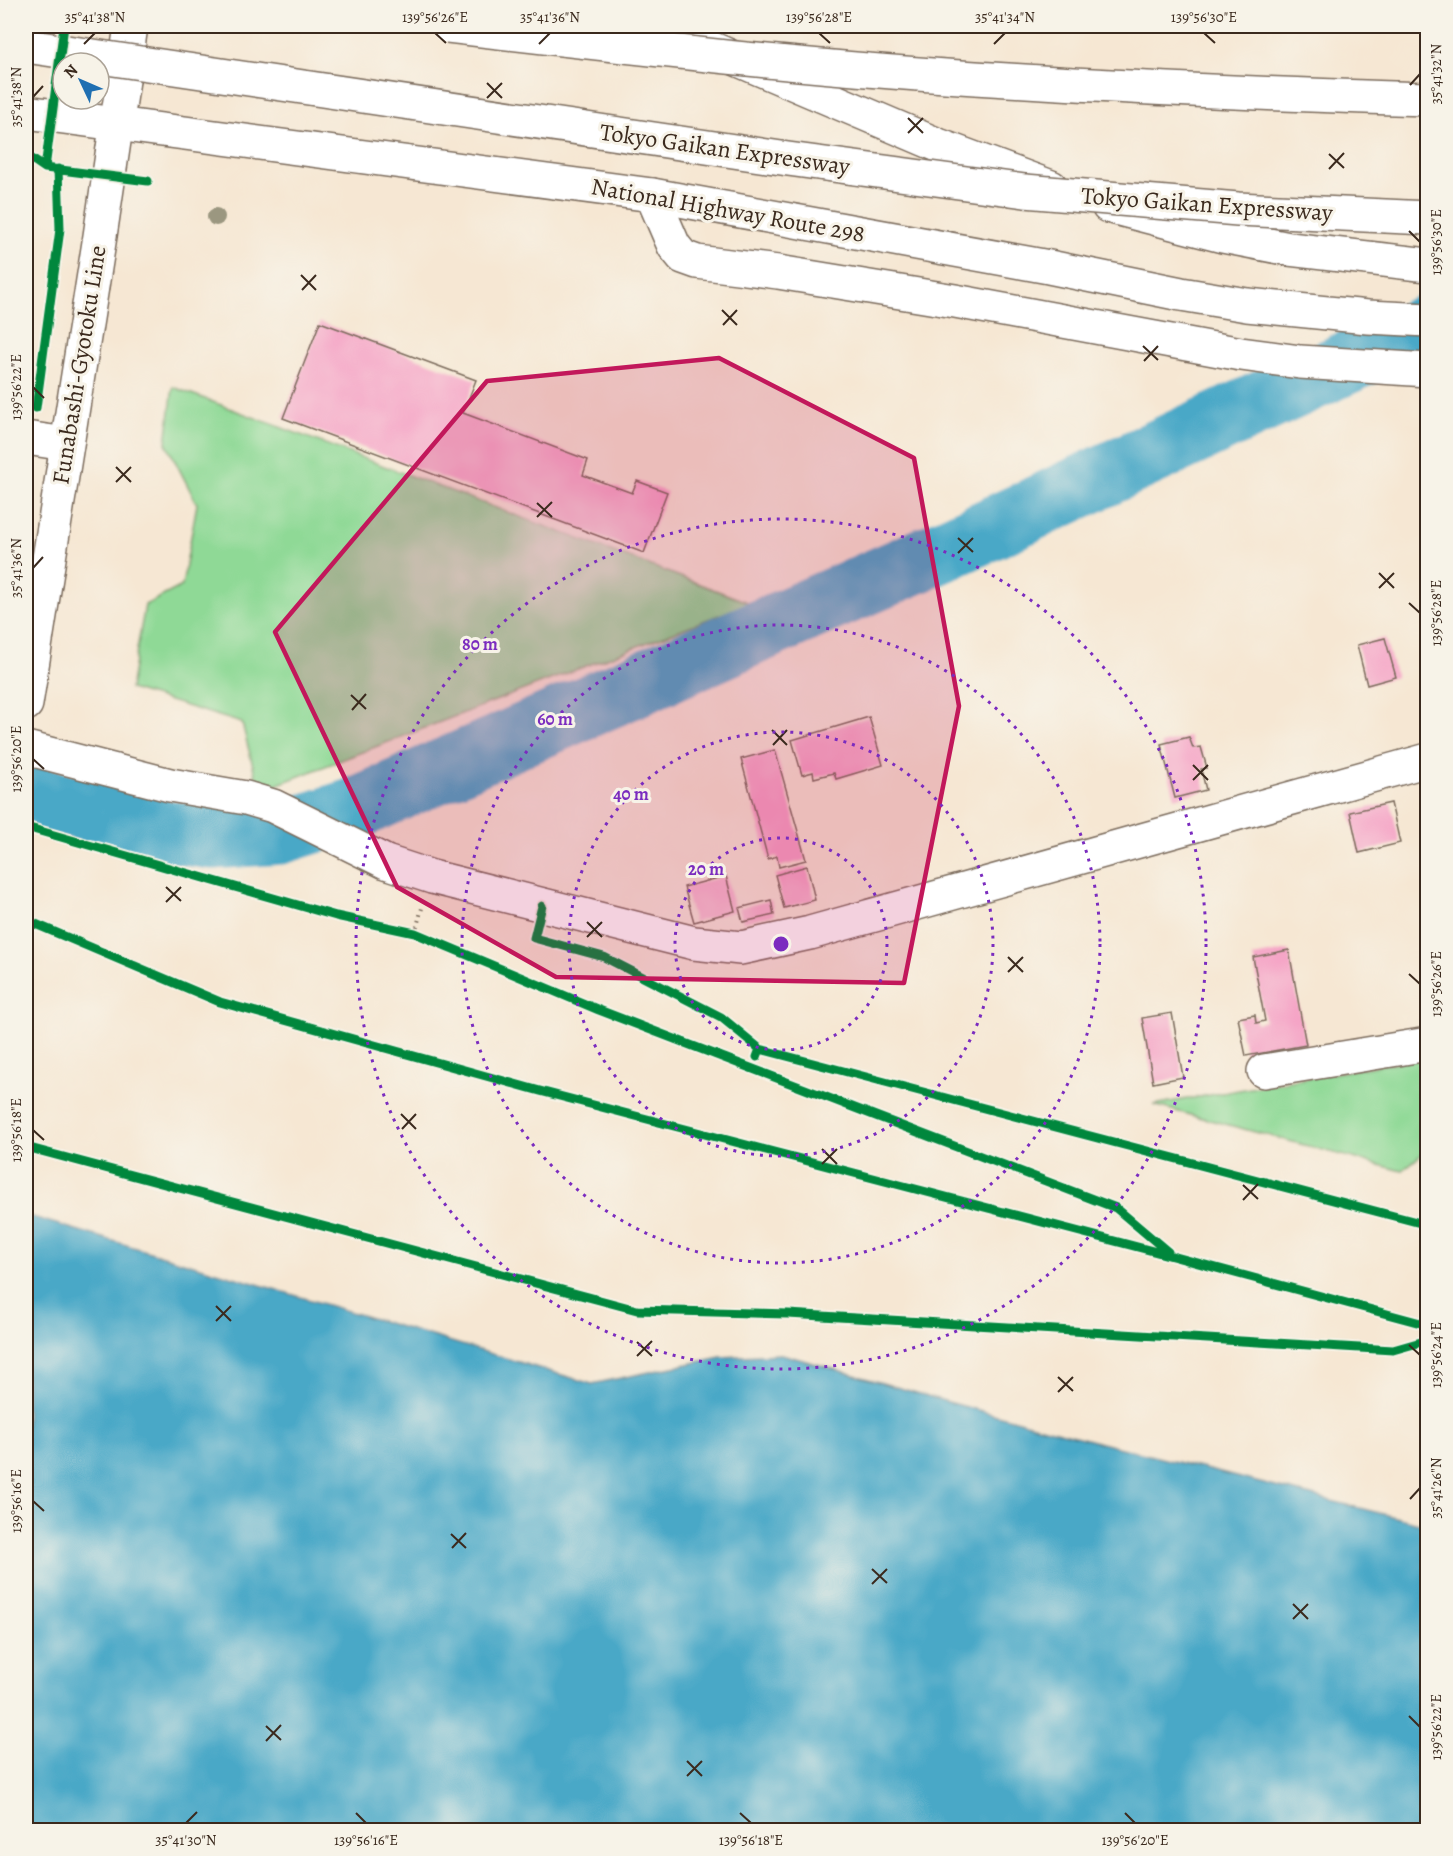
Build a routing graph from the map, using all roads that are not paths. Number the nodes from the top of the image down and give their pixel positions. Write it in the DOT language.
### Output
graph roads {
  1 [pos="131,26"];
  2 [pos="448,26"];
  3 [pos="659,26"];
  4 [pos="26,46"];
  5 [pos="1428,99"];
  6 [pos="26,112"];
  7 [pos="117,124"];
  8 [pos="652,195"];
  9 [pos="1428,218"];
  10 [pos="1428,265"];
  11 [pos="1428,320"];
  12 [pos="1428,370"];
  13 [pos="26,438"];
  14 [pos="66,444"];
  15 [pos="26,704"];
  16 [pos="26,748"];
  17 [pos="1428,760"];
  18 [pos="1428,1044"];
  19 [pos="1264,1071"];
  1 -- 7 [label="main road, Funabashi-Gyotoku Line"];
  2 -- 5 [label="main road, bridge"];
  3 -- 10 [label="main road"];
  4 -- 9 [label="main road, Tokyo Gaikan Expressway, bridge"];
  6 -- 7 [label="main road, National Highway Route 298"];
  7 -- 8 [label="main road, National Highway Route 298"];
  7 -- 14 [label="main road, Funabashi-Gyotoku Line"];
  8 -- 11 [label="main road, National Highway Route 298"];
  8 -- 12 [label="main road"];
  13 -- 14 [label="main road"];
  14 -- 15 [label="main road, Funabashi-Gyotoku Line"];
  16 -- 17 [label="main road"];
  18 -- 19 [label="main road"];
}
